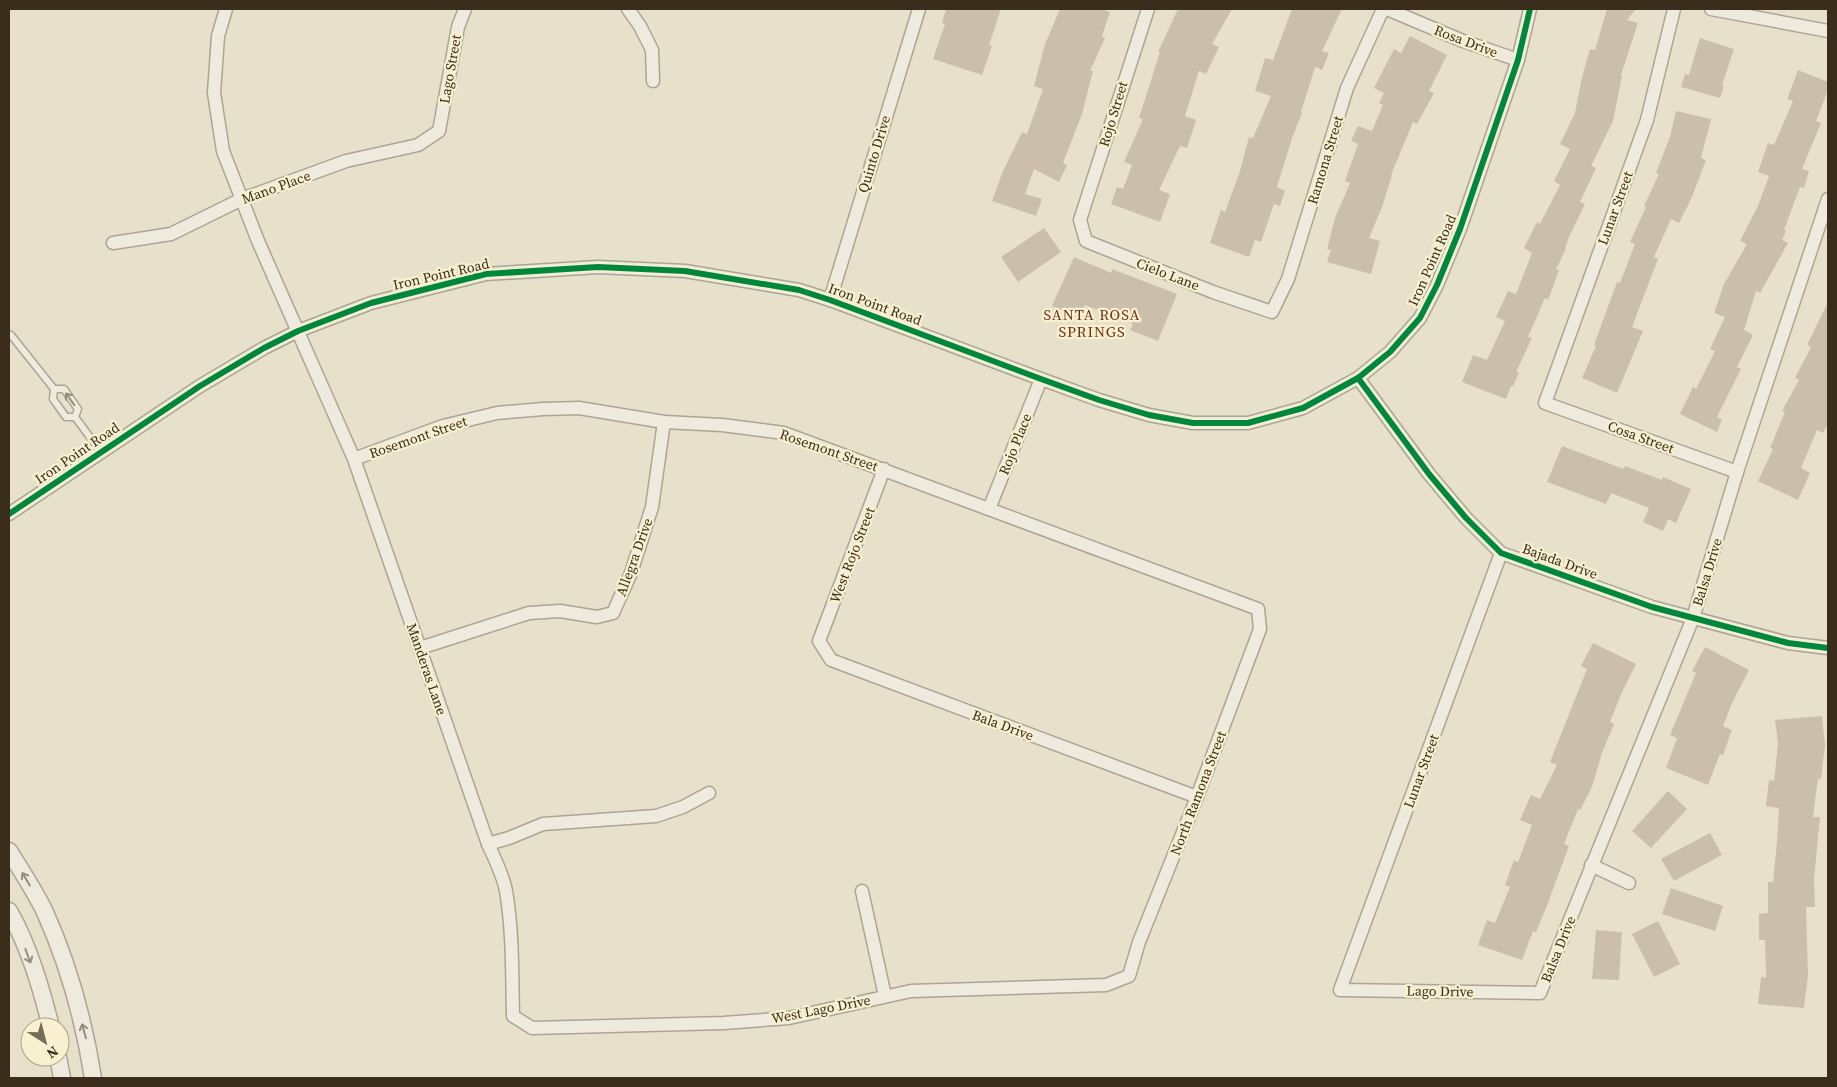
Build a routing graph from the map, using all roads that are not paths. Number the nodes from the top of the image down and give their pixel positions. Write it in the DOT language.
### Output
graph roads {
  1 [pos="226,9"];
  2 [pos="465,9"];
  3 [pos="628,9"];
  4 [pos="919,9"];
  5 [pos="1148,9"];
  6 [pos="1383,9"];
  7 [pos="1387,9"];
  8 [pos="1530,9"];
  9 [pos="1674,9"];
  10 [pos="1711,9"];
  11 [pos="1828,31"];
  12 [pos="1518,60"];
  13 [pos="653,81"];
  14 [pos="439,131"];
  15 [pos="242,199"];
  16 [pos="1828,199"];
  17 [pos="1080,220"];
  18 [pos="113,243"];
  19 [pos="830,300"];
  20 [pos="1272,312"];
  21 [pos="298,331"];
  22 [pos="9,334"];
  23 [pos="1358,378"];
  24 [pos="1042,379"];
  25 [pos="54,389"];
  26 [pos="1545,403"];
  27 [pos="75,417"];
  28 [pos="664,422"];
  29 [pos="101,452"];
  30 [pos="354,459"];
  31 [pos="884,469"];
  32 [pos="1737,472"];
  33 [pos="989,509"];
  34 [pos="9,514"];
  35 [pos="1502,553"];
  36 [pos="1258,609"];
  37 [pos="1693,618"];
  38 [pos="819,641"];
  39 [pos="420,648"];
  40 [pos="1828,648"];
  41 [pos="710,793"];
  42 [pos="1197,796"];
  43 [pos="488,844"];
  44 [pos="9,851"];
  45 [pos="1592,865"];
  46 [pos="1629,883"];
  47 [pos="862,891"];
  48 [pos="9,911"];
  49 [pos="1129,976"];
  50 [pos="1340,990"];
  51 [pos="1540,993"];
  52 [pos="886,996"];
  53 [pos="513,1016"];
  54 [pos="48,1017"];
  55 [pos="93,1078"];
  1 -- 15 [label="street, Manderas Lane"];
  2 -- 14 [label="street, Lago Street"];
  3 -- 13 [label="street"];
  4 -- 19 [label="street, Quinto Drive"];
  5 -- 17 [label="street, Rojo Street"];
  6 -- 20 [label="street, Ramona Street"];
  7 -- 12 [label="street, Rosa Drive"];
  8 -- 12 [label="street, Iron Point Road"];
  9 -- 26 [label="street, Lunar Street"];
  10 -- 11 [label="street"];
  12 -- 23 [label="street, Iron Point Road"];
  14 -- 15 [label="street, Mano Place"];
  15 -- 18 [label="street, Mano Place"];
  15 -- 21 [label="street, Manderas Lane"];
  16 -- 32 [label="street, Balsa Drive"];
  17 -- 20 [label="street, Cielo Lane"];
  19 -- 21 [label="street, Iron Point Road"];
  19 -- 24 [label="street, Iron Point Road"];
  21 -- 29 [label="street, Iron Point Road"];
  21 -- 30 [label="street, Manderas Lane"];
  22 -- 25 [label="lane"];
  23 -- 24 [label="street, Iron Point Road"];
  23 -- 35 [label="street, Bajada Drive"];
  24 -- 33 [label="street, Rojo Place"];
  25 -- 27 [label="lane"];
  27 -- 25 [label="lane, one-way"];
  26 -- 32 [label="street, Cosa Street"];
  27 -- 29 [label="lane"];
  28 -- 30 [label="street, Rosemont Street"];
  28 -- 31 [label="street, Rosemont Street"];
  28 -- 39 [label="street, Allegra Drive"];
  29 -- 34 [label="street, Iron Point Road"];
  30 -- 39 [label="street, Manderas Lane"];
  31 -- 33 [label="street, Rosemont Street"];
  31 -- 38 [label="street, West Rojo Street"];
  32 -- 37 [label="street, Balsa Drive"];
  33 -- 36 [label="street, Rosemont Street"];
  35 -- 37 [label="street, Bajada Drive"];
  35 -- 50 [label="street, Lunar Street"];
  36 -- 42 [label="street, North Ramona Street"];
  37 -- 40 [label="street, Bajada Drive"];
  37 -- 45 [label="street, Balsa Drive"];
  38 -- 42 [label="street, Bala Drive"];
  39 -- 43 [label="street, Manderas Lane"];
  41 -- 43 [label="street"];
  42 -- 49 [label="street, North Ramona Street"];
  43 -- 53 [label="street, Manderas Lane"];
  55 -- 44 [label="street, one-way"];
  45 -- 46 [label="street"];
  45 -- 51 [label="street, Balsa Drive"];
  47 -- 52 [label="street"];
  48 -- 54 [label="street, one-way"];
  49 -- 52 [label="street, West Lago Drive"];
  50 -- 51 [label="street, Lago Drive"];
  52 -- 53 [label="street, West Lago Drive"];
}
